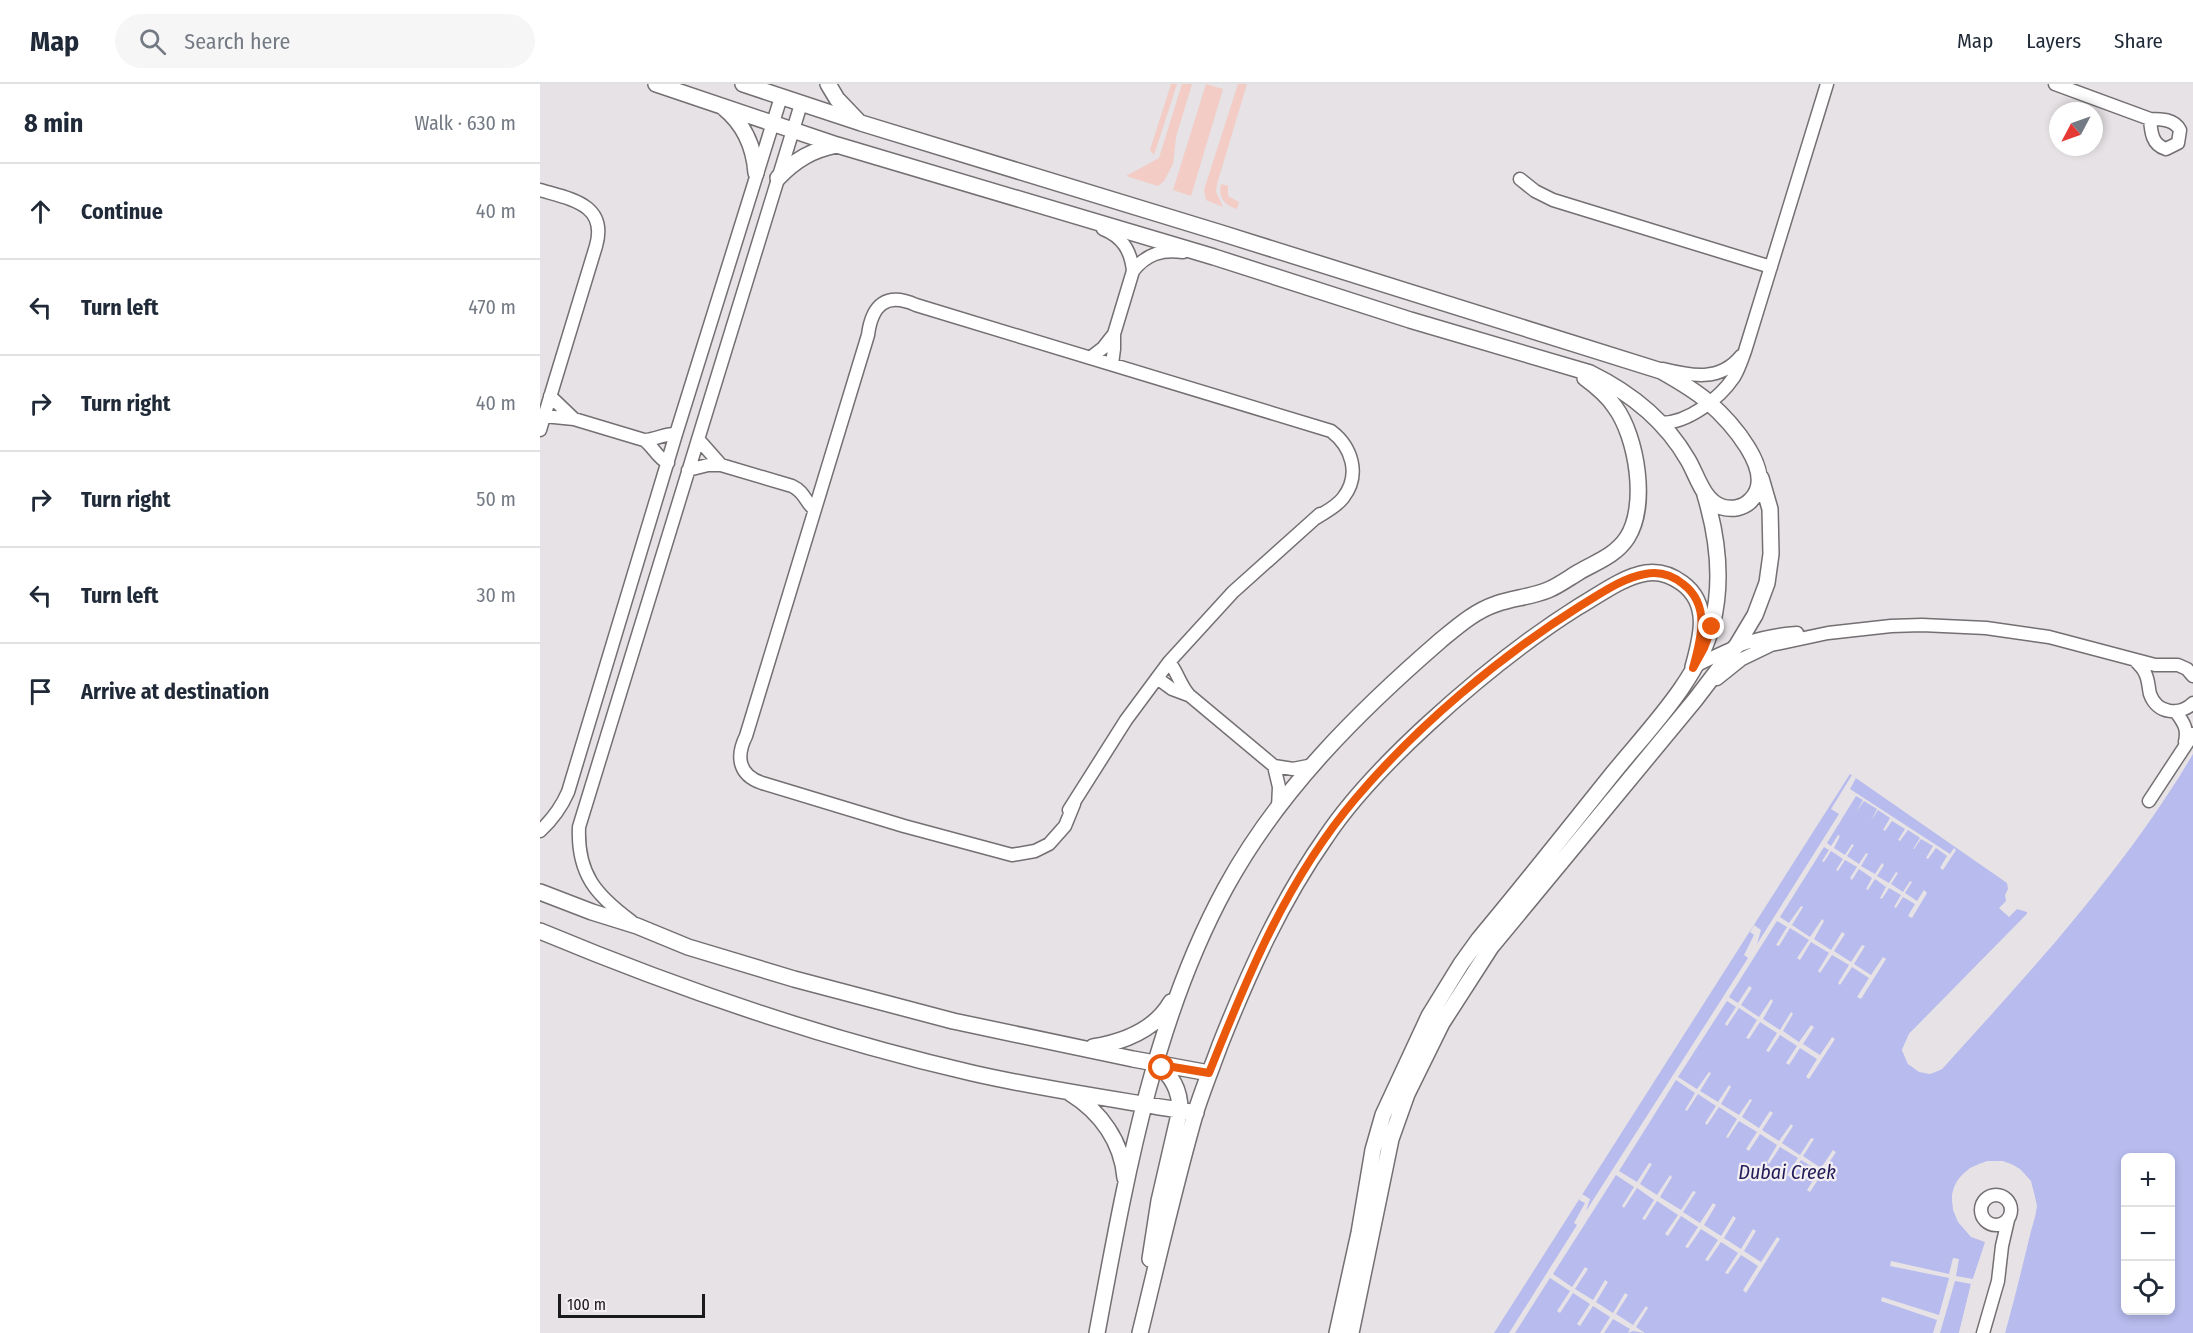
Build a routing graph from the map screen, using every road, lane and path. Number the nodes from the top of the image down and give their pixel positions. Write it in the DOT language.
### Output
graph roads {
  1 [pos="656,84"];
  2 [pos="743,84"];
  3 [pos="828,84"];
  4 [pos="1827,84"];
  5 [pos="2055,84"];
  6 [pos="781,97"];
  7 [pos="719,104"];
  8 [pos="801,104"];
  9 [pos="2150,119"];
  10 [pos="773,123"];
  11 [pos="861,123"];
  12 [pos="793,129"];
  13 [pos="837,145"];
  14 [pos="756,173"];
  15 [pos="778,178"];
  16 [pos="1520,179"];
  17 [pos="540,190"];
  18 [pos="1063,212"];
  19 [pos="1214,257"];
  20 [pos="1771,267"];
  21 [pos="1133,271"];
  22 [pos="1114,334"];
  23 [pos="1745,351"];
  24 [pos="1090,358"];
  25 [pos="1112,364"];
  26 [pos="1562,364"];
  27 [pos="1641,364"];
  28 [pos="550,396"];
  29 [pos="1708,402"];
  30 [pos="544,416"];
  31 [pos="574,419"];
  32 [pos="1661,423"];
  33 [pos="540,430"];
  34 [pos="676,434"];
  35 [pos="698,439"];
  36 [pos="644,440"];
  37 [pos="668,463"];
  38 [pos="721,465"];
  39 [pos="688,470"];
  40 [pos="1761,476"];
  41 [pos="792,486"];
  42 [pos="820,490"];
  43 [pos="1704,492"];
  44 [pos="814,509"];
  45 [pos="1828,633"];
  46 [pos="1737,645"];
  47 [pos="2134,660"];
  48 [pos="1169,662"];
  49 [pos="1693,668"];
  50 [pos="2193,676"];
  51 [pos="1157,678"];
  52 [pos="1189,696"];
  53 [pos="1695,700"];
  54 [pos="2193,704"];
  55 [pos="2176,712"];
  56 [pos="2193,734"];
  57 [pos="2184,747"];
  58 [pos="1313,765"];
  59 [pos="1274,766"];
  60 [pos="2149,801"];
  61 [pos="1278,808"];
  62 [pos="540,831"];
  63 [pos="540,892"];
  64 [pos="637,926"];
  65 [pos="540,931"];
  66 [pos="1180,990"];
  67 [pos="1084,1048"];
  68 [pos="1155,1064"];
  69 [pos="1209,1073"];
  70 [pos="1065,1090"];
  71 [pos="1145,1104"];
  72 [pos="1180,1110"];
  73 [pos="1196,1113"];
  74 [pos="1126,1190"];
  75 [pos="2008,1220"];
  76 [pos="1991,1224"];
  77 [pos="2002,1246"];
  78 [pos="1151,1286"];
  79 [pos="1097,1333"];
  80 [pos="1140,1333"];
  81 [pos="1337,1333"];
  82 [pos="1351,1333"];
  83 [pos="1983,1333"];
  1 -- 7 [label="main road"];
  2 -- 6 [label="main road"];
  3 -- 11 [label="main road"];
  4 -- 20 [label="street"];
  5 -- 9 [label="street"];
  6 -- 8 [label="main road"];
  6 -- 10 [label="street"];
  7 -- 10 [label="main road"];
  7 -- 14 [label="main road"];
  8 -- 11 [label="main road"];
  8 -- 12 [label="street"];
  10 -- 12 [label="main road"];
  10 -- 14 [label="street"];
  11 -- 27 [label="main road"];
  12 -- 13 [label="main road"];
  12 -- 15 [label="street"];
  13 -- 15 [label="main road"];
  13 -- 18 [label="main road"];
  14 -- 34 [label="street"];
  15 -- 35 [label="street"];
  16 -- 20 [label="street"];
  17 -- 28 [label="street"];
  18 -- 19 [label="main road"];
  18 -- 21 [label="street"];
  19 -- 21 [label="street"];
  19 -- 26 [label="main road"];
  20 -- 23 [label="street"];
  21 -- 22 [label="street"];
  22 -- 24 [label="street"];
  22 -- 25 [label="street"];
  23 -- 27 [label="street"];
  23 -- 29 [label="street"];
  24 -- 25 [label="street"];
  24 -- 42 [label="street"];
  25 -- 48 [label="street"];
  26 -- 32 [label="main road"];
  26 -- 58 [label="main road"];
  27 -- 29 [label="main road"];
  28 -- 30 [label="street"];
  28 -- 31 [label="street"];
  29 -- 32 [label="street"];
  29 -- 40 [label="main road"];
  30 -- 31 [label="street"];
  30 -- 33 [label="street"];
  31 -- 36 [label="street"];
  32 -- 43 [label="main road"];
  34 -- 36 [label="street"];
  34 -- 37 [label="street"];
  35 -- 38 [label="street"];
  35 -- 39 [label="street"];
  36 -- 37 [label="street"];
  37 -- 62 [label="street"];
  38 -- 39 [label="street"];
  38 -- 41 [label="street"];
  39 -- 64 [label="street"];
  40 -- 43 [label="main road"];
  40 -- 46 [label="main road"];
  41 -- 42 [label="street"];
  41 -- 44 [label="street"];
  42 -- 44 [label="street"];
  43 -- 49 [label="main road"];
  44 -- 51 [label="street"];
  45 -- 46 [label="street"];
  45 -- 47 [label="street"];
  45 -- 53 [label="street"];
  46 -- 49 [label="street"];
  46 -- 53 [label="main road"];
  47 -- 50 [label="street"];
  47 -- 55 [label="street"];
  48 -- 51 [label="street"];
  48 -- 52 [label="street"];
  49 -- 69 [label="main road"];
  49 -- 81 [label="main road"];
  51 -- 52 [label="street"];
  52 -- 59 [label="street"];
  53 -- 82 [label="main road"];
  54 -- 55 [label="street"];
  55 -- 57 [label="street"];
  56 -- 57 [label="street"];
  57 -- 60 [label="street"];
  58 -- 59 [label="street"];
  58 -- 61 [label="main road"];
  59 -- 61 [label="street"];
  61 -- 66 [label="main road"];
  63 -- 64 [label="main road"];
  64 -- 67 [label="main road"];
  65 -- 70 [label="main road"];
  66 -- 67 [label="main road"];
  66 -- 68 [label="main road"];
  67 -- 68 [label="main road"];
  68 -- 69 [label="main road"];
  68 -- 71 [label="main road"];
  68 -- 72 [label="main road"];
  69 -- 73 [label="main road"];
  70 -- 71 [label="main road"];
  70 -- 74 [label="main road"];
  71 -- 72 [label="main road"];
  71 -- 74 [label="main road"];
  72 -- 73 [label="main road"];
  72 -- 78 [label="main road"];
  73 -- 78 [label="main road"];
  74 -- 79 [label="main road"];
  75 -- 76 [label="street"];
  75 -- 76 [label="street"];
  75 -- 77 [label="street"];
  76 -- 77 [label="street"];
  77 -- 83 [label="street"];
  78 -- 80 [label="main road"];
}
